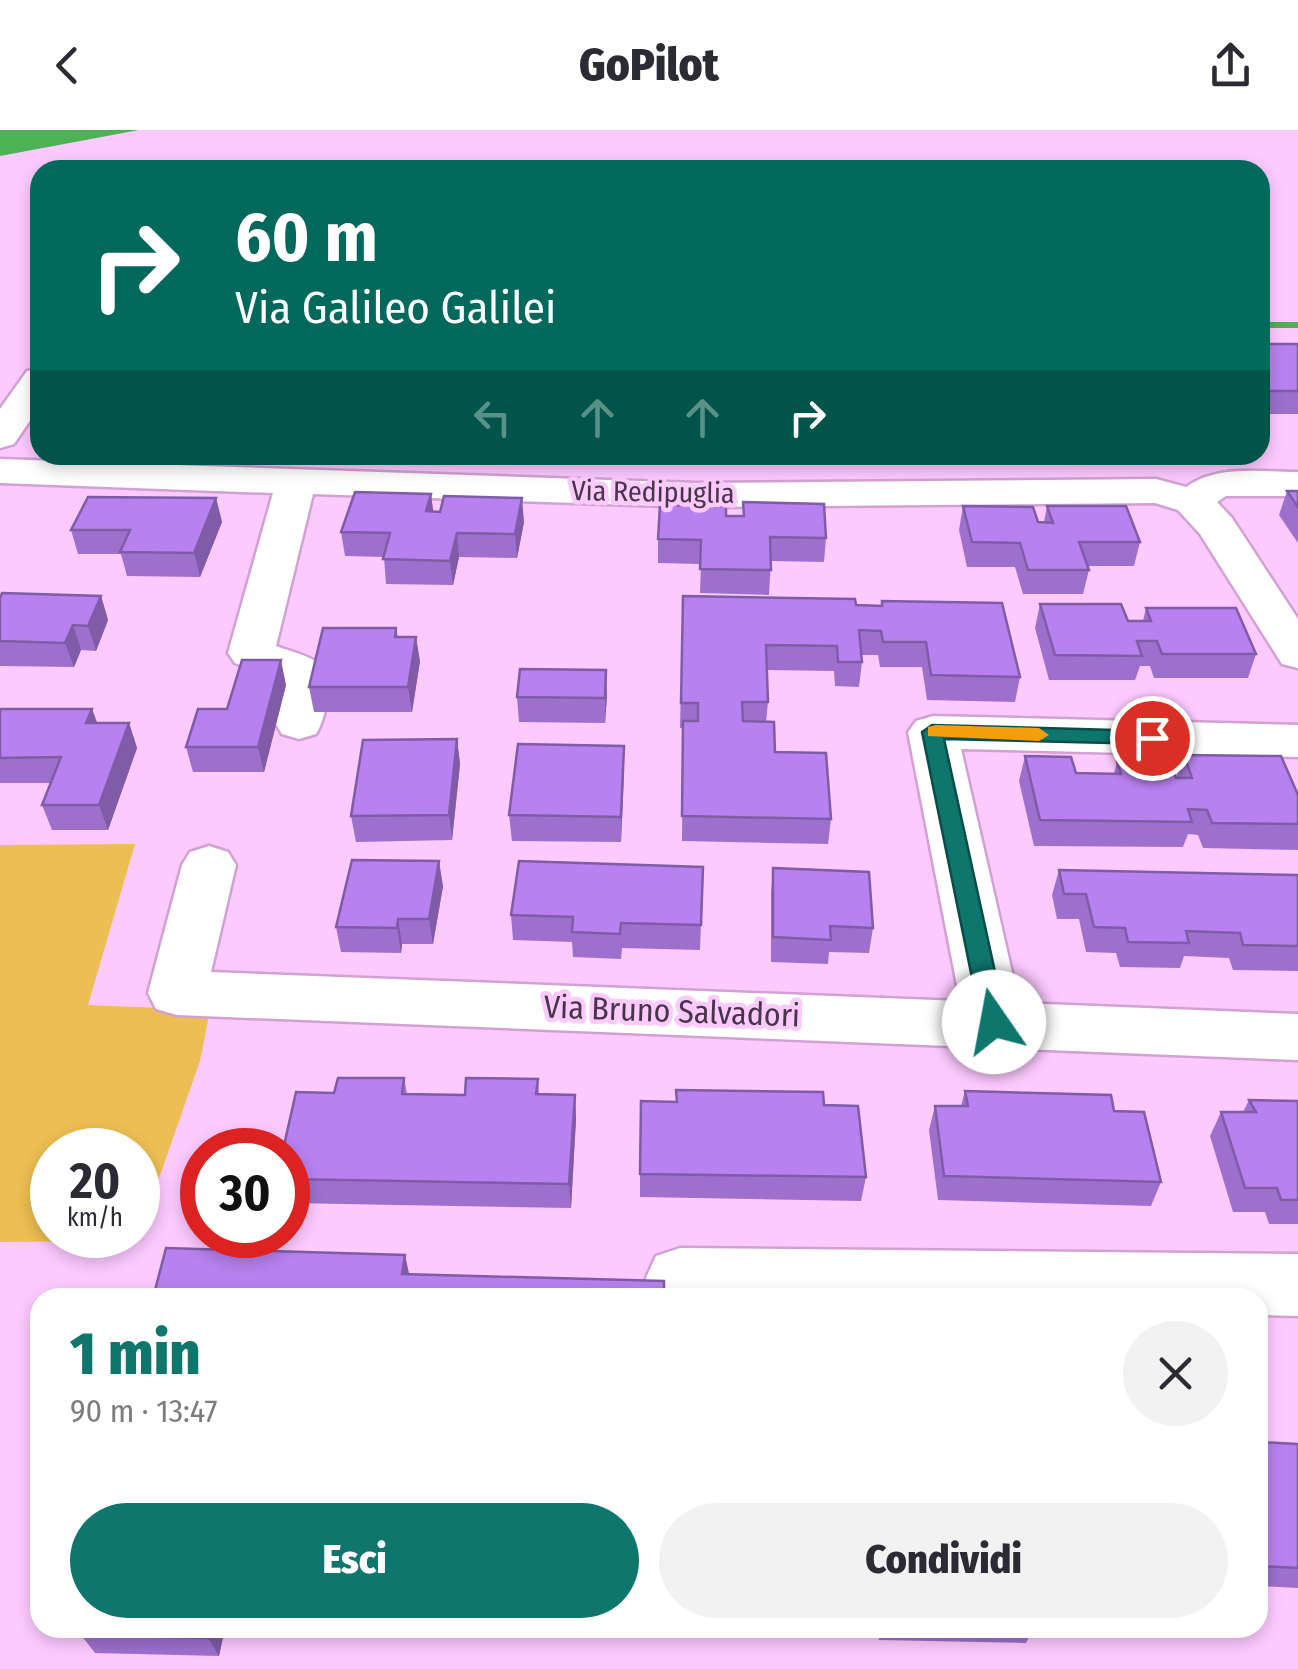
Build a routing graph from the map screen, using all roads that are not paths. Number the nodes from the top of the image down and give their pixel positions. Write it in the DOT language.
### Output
graph roads {
  1 [pos="30,393"];
  2 [pos="0,436"];
  3 [pos="0,471"];
  4 [pos="286,472"];
  5 [pos="956,474"];
  6 [pos="1298,484"];
  7 [pos="1193,501"];
  8 [pos="1291,634"];
  9 [pos="299,723"];
  10 [pos="1298,741"];
  11 [pos="208,865"];
  12 [pos="994,1022"];
  13 [pos="1298,1037"];
  14 [pos="680,1278"];
  15 [pos="1298,1285"];
  1 -- 2 [label="street"];
  3 -- 4 [label="street, Via Redipuglia"];
  4 -- 5 [label="street, Via Redipuglia"];
  4 -- 9 [label="street"];
  5 -- 7 [label="street, Via Redipuglia"];
  6 -- 7 [label="street"];
  7 -- 8 [label="street"];
  10 -- 12 [label="street"];
  11 -- 12 [label="street, Via Bruno Salvadori"];
  12 -- 13 [label="street, Via Bruno Salvadori"];
  14 -- 15 [label="street"];
}
